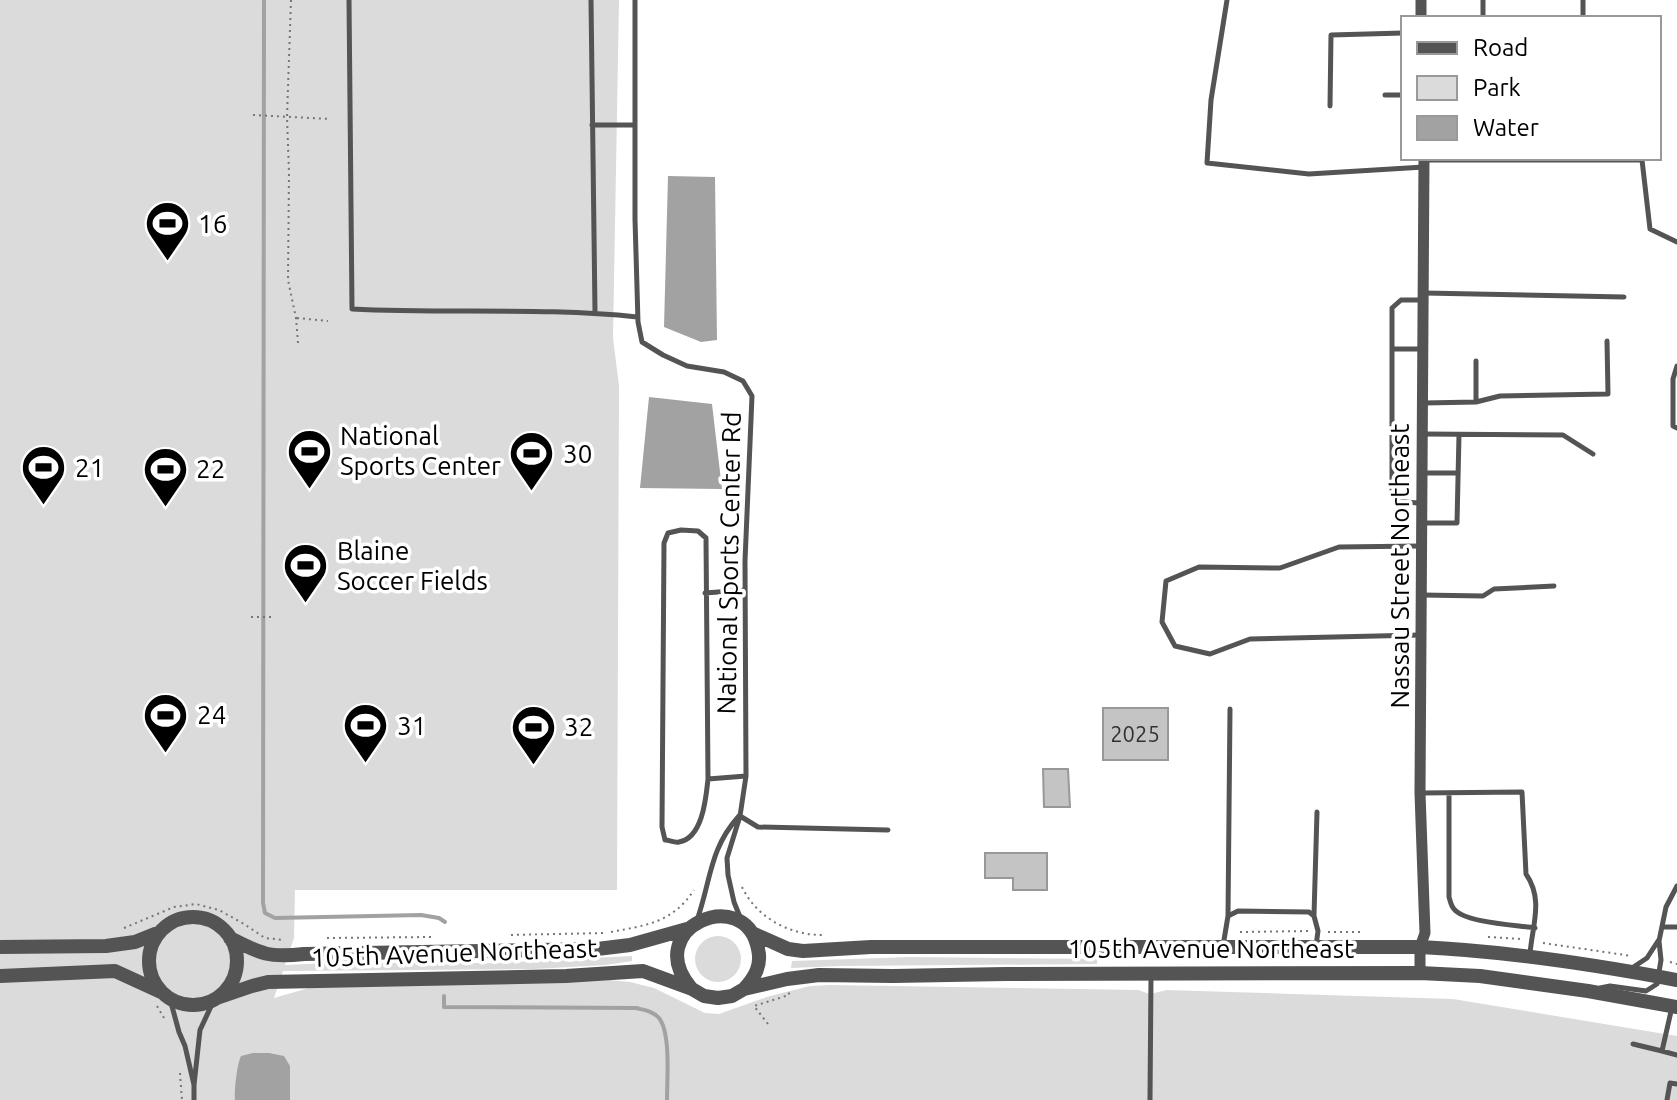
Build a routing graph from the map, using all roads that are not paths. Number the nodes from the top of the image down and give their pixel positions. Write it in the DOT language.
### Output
graph roads {
  1 [pos="349,0"];
  2 [pos="591,0"];
  3 [pos="635,0"];
  4 [pos="1227,0"];
  5 [pos="1401,33"];
  6 [pos="1385,95"];
  7 [pos="1401,95"];
  8 [pos="1330,106"];
  9 [pos="592,125"];
  10 [pos="635,125"];
  11 [pos="1424,161"];
  12 [pos="1677,242"];
  13 [pos="1423,296"];
  14 [pos="1624,297"];
  15 [pos="595,312"];
  16 [pos="637,317"];
  17 [pos="1607,341"];
  18 [pos="1392,349"];
  19 [pos="1423,349"];
  20 [pos="1476,361"];
  21 [pos="1677,366"];
  22 [pos="1476,402"];
  23 [pos="1423,403"];
  24 [pos="1677,428"];
  25 [pos="1422,434"];
  26 [pos="1459,435"];
  27 [pos="1593,454"];
  28 [pos="1422,473"];
  29 [pos="1458,473"];
  30 [pos="1422,503"];
  31 [pos="1422,523"];
  32 [pos="1422,546"];
  33 [pos="1554,586"];
  34 [pos="745,590"];
  35 [pos="705,593"];
  36 [pos="1421,595"];
  37 [pos="1421,635"];
  38 [pos="1230,709"];
  39 [pos="746,776"];
  40 [pos="708,779"];
  41 [pos="1420,793"];
  42 [pos="1449,793"];
  43 [pos="1317,812"];
  44 [pos="740,816"];
  45 [pos="888,830"];
  46 [pos="1677,886"];
  47 [pos="1228,916"];
  48 [pos="1314,916"];
  49 [pos="692,926"];
  50 [pos="1662,927"];
  51 [pos="1677,927"];
  52 [pos="1535,928"];
  53 [pos="748,929"];
  54 [pos="160,932"];
  55 [pos="230,938"];
  56 [pos="1659,941"];
  57 [pos="0,947"];
  58 [pos="1316,947"];
  59 [pos="1420,947"];
  60 [pos="1222,948"];
  61 [pos="1530,956"];
  62 [pos="1623,972"];
  63 [pos="1151,973"];
  64 [pos="1420,973"];
  65 [pos="0,976"];
  66 [pos="1659,977"];
  67 [pos="1677,980"];
  68 [pos="692,989"];
  69 [pos="744,989"];
  70 [pos="1588,991"];
  71 [pos="162,998"];
  72 [pos="215,999"];
  73 [pos="1675,1006"];
  74 [pos="1633,1044"];
  75 [pos="1662,1051"];
  76 [pos="1677,1055"];
  77 [pos="1677,1084"];
  78 [pos="194,1085"];
  79 [pos="194,1100"];
  80 [pos="1150,1100"];
  81 [pos="1667,1100"];
  1 -- 15 [label="lane"];
  2 -- 9 [label="lane"];
  3 -- 10 [label="lane, National Sports Center Rd"];
  4 -- 11 [label="lane"];
  5 -- 8 [label="lane"];
  6 -- 7 [label="lane"];
  9 -- 10 [label="lane"];
  9 -- 15 [label="lane"];
  10 -- 16 [label="lane, National Sports Center Rd"];
  11 -- 12 [label="lane"];
  11 -- 13 [label="street, Nassau Street Northeast"];
  13 -- 14 [label="lane"];
  13 -- 18 [label="lane"];
  13 -- 19 [label="street, Nassau Street Northeast"];
  15 -- 16 [label="lane"];
  16 -- 34 [label="lane, National Sports Center Rd"];
  17 -- 22 [label="lane"];
  18 -- 19 [label="lane"];
  18 -- 30 [label="lane"];
  19 -- 23 [label="street, Nassau Street Northeast"];
  20 -- 22 [label="lane"];
  21 -- 24 [label="lane"];
  22 -- 23 [label="lane"];
  23 -- 25 [label="street, Nassau Street Northeast"];
  25 -- 26 [label="lane"];
  25 -- 28 [label="street, Nassau Street Northeast"];
  26 -- 27 [label="lane"];
  26 -- 29 [label="lane"];
  28 -- 29 [label="lane"];
  28 -- 30 [label="street, Nassau Street Northeast"];
  29 -- 31 [label="lane"];
  30 -- 31 [label="street, Nassau Street Northeast"];
  31 -- 32 [label="street, Nassau Street Northeast"];
  32 -- 36 [label="street, Nassau Street Northeast"];
  32 -- 37 [label="lane"];
  33 -- 36 [label="lane"];
  34 -- 35 [label="lane"];
  34 -- 39 [label="lane, National Sports Center Rd"];
  35 -- 40 [label="lane"];
  35 -- 40 [label="lane"];
  36 -- 37 [label="street, Nassau Street Northeast"];
  37 -- 41 [label="street, Nassau Street Northeast"];
  38 -- 47 [label="lane"];
  39 -- 40 [label="lane"];
  39 -- 44 [label="lane, National Sports Center Rd"];
  41 -- 42 [label="lane"];
  41 -- 59 [label="street, Nassau Street Northeast"];
  42 -- 52 [label="lane"];
  42 -- 52 [label="lane"];
  43 -- 48 [label="lane"];
  44 -- 45 [label="lane"];
  44 -- 49 [label="lane"];
  44 -- 53 [label="lane, National Sports Center Rd"];
  46 -- 50 [label="lane"];
  47 -- 48 [label="lane"];
  47 -- 60 [label="lane"];
  48 -- 58 [label="lane"];
  49 -- 53 [label="street, 105th Avenue Northeast"];
  49 -- 55 [label="street, 105th Avenue Northeast"];
  49 -- 68 [label="street"];
  50 -- 51 [label="lane"];
  50 -- 56 [label="lane"];
  52 -- 61 [label="lane"];
  53 -- 60 [label="street, 105th Avenue Northeast"];
  53 -- 69 [label="street"];
  54 -- 55 [label="street, 105th Avenue Northeast"];
  54 -- 57 [label="street, 105th Avenue Northeast"];
  54 -- 71 [label="street"];
  55 -- 72 [label="street"];
  56 -- 62 [label="lane"];
  56 -- 66 [label="lane"];
  58 -- 59 [label="street, 105th Avenue Northeast"];
  58 -- 60 [label="street, 105th Avenue Northeast"];
  59 -- 61 [label="street, 105th Avenue Northeast"];
  59 -- 64 [label="street, Nassau Street Northeast"];
  61 -- 62 [label="street, 105th Avenue Northeast"];
  62 -- 66 [label="street, 105th Avenue Northeast"];
  63 -- 64 [label="street, 105th Avenue Northeast"];
  63 -- 69 [label="street, 105th Avenue Northeast"];
  63 -- 80 [label="lane"];
  64 -- 70 [label="street, 105th Avenue Northeast"];
  65 -- 71 [label="street, 105th Avenue Northeast"];
  66 -- 67 [label="street, 105th Avenue Northeast"];
  66 -- 70 [label="lane"];
  68 -- 69 [label="street, 105th Avenue Northeast"];
  68 -- 72 [label="street, 105th Avenue Northeast"];
  70 -- 73 [label="street, 105th Avenue Northeast"];
  71 -- 72 [label="street, 105th Avenue Northeast"];
  71 -- 78 [label="lane"];
  72 -- 78 [label="lane"];
  73 -- 75 [label="lane"];
  74 -- 75 [label="lane"];
  75 -- 76 [label="lane"];
  77 -- 81 [label="lane"];
  78 -- 79 [label="lane"];
}
